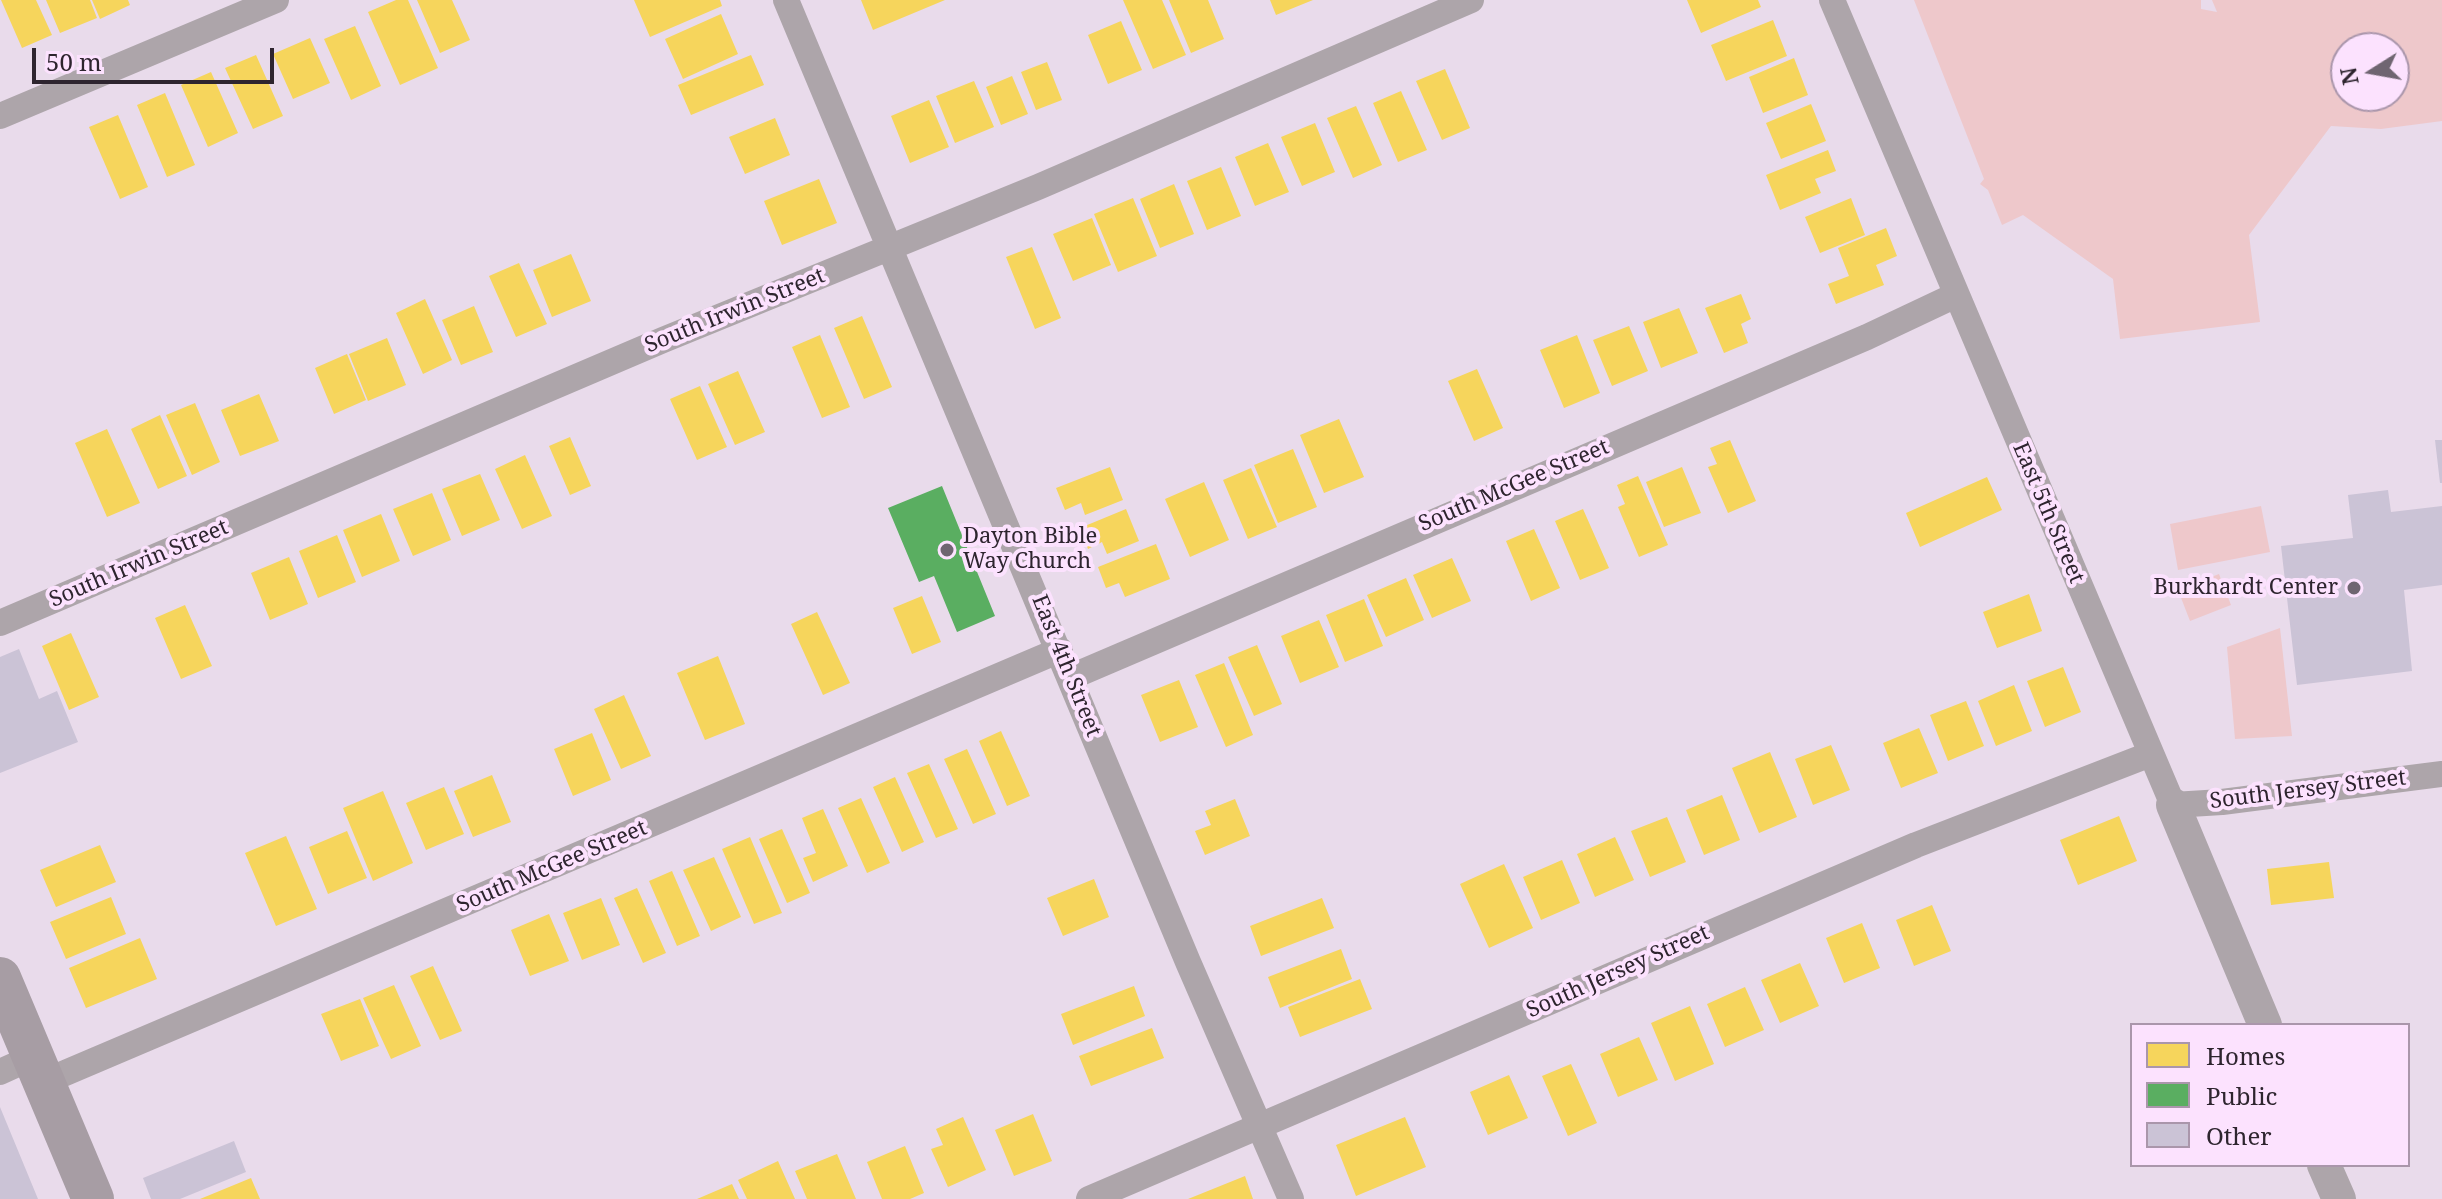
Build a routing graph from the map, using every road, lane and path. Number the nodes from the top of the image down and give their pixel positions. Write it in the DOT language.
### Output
graph roads {
  1 [pos="276,0"];
  2 [pos="786,0"];
  3 [pos="1471,0"];
  4 [pos="1832,0"];
  5 [pos="0,116"];
  6 [pos="889,248"];
  7 [pos="1956,295"];
  8 [pos="0,623"];
  9 [pos="1060,650"];
  10 [pos="1071,677"];
  11 [pos="2151,754"];
  12 [pos="2442,774"];
  13 [pos="2173,805"];
  14 [pos="0,978"];
  15 [pos="2264,1023"];
  16 [pos="26,1071"];
  17 [pos="1260,1125"];
  18 [pos="2325,1167"];
  19 [pos="93,1199"];
  20 [pos="1089,1199"];
  21 [pos="1291,1199"];
  22 [pos="2339,1199"];
  1 -- 5 [label="street"];
  2 -- 6 [label="street, East 4th Street"];
  3 -- 6 [label="street, South Irwin Street"];
  4 -- 7 [label="street, East 5th Street"];
  6 -- 8 [label="street, South Irwin Street"];
  6 -- 9 [label="street, East 4th Street"];
  7 -- 10 [label="street, South McGee Street"];
  7 -- 11 [label="street, East 5th Street"];
  9 -- 10 [label="street, East 4th Street"];
  9 -- 16 [label="street, South McGee Street"];
  10 -- 17 [label="street, East 4th Street"];
  11 -- 13 [label="street, East 5th Street"];
  11 -- 17 [label="street, South Jersey Street"];
  12 -- 13 [label="street, South Jersey Street"];
  13 -- 15 [label="street, East 5th Street"];
  14 -- 16 [label="main road"];
  16 -- 19 [label="main road"];
  17 -- 20 [label="street, South Jersey Street"];
  17 -- 21 [label="street, East 4th Street"];
  18 -- 22 [label="street"];
}
